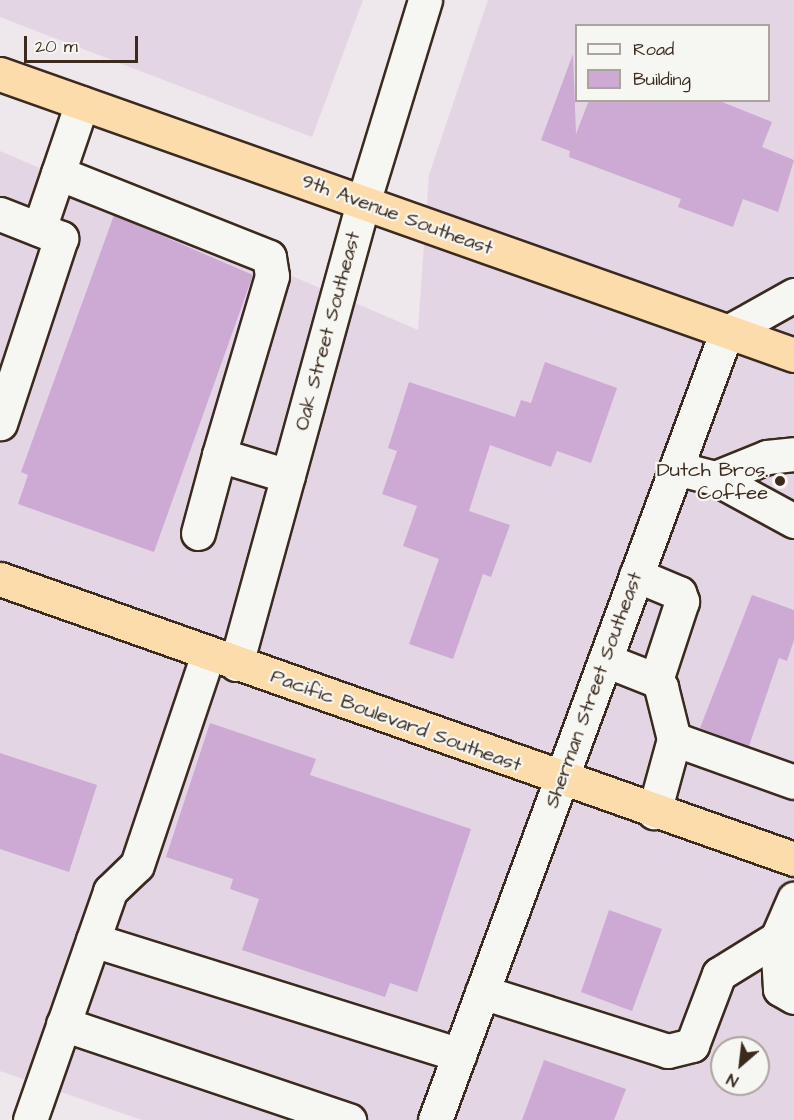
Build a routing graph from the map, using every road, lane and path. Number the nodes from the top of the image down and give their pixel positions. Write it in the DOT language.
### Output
graph roads {
  1 [pos="425,0"];
  2 [pos="0,74"];
  3 [pos="82,103"];
  4 [pos="58,173"];
  5 [pos="363,203"];
  6 [pos="0,214"];
  7 [pos="39,229"];
  8 [pos="794,295"];
  9 [pos="726,333"];
  10 [pos="794,356"];
  11 [pos="0,423"];
  12 [pos="794,454"];
  13 [pos="219,455"];
  14 [pos="676,468"];
  15 [pos="288,476"];
  16 [pos="716,478"];
  17 [pos="794,521"];
  18 [pos="198,532"];
  19 [pos="636,575"];
  20 [pos="0,579"];
  21 [pos="222,659"];
  22 [pos="605,660"];
  23 [pos="656,680"];
  24 [pos="674,739"];
  25 [pos="561,780"];
  26 [pos="794,782"];
  27 [pos="654,812"];
  28 [pos="792,851"];
  29 [pos="794,899"];
  30 [pos="777,938"];
  31 [pos="93,940"];
  32 [pos="482,992"];
  33 [pos="794,997"];
  34 [pos="63,1024"];
  35 [pos="459,1055"];
  36 [pos="30,1120"];
  37 [pos="349,1120"];
  38 [pos="435,1120"];
  1 -- 5 [label="street, Oak Street Southeast"];
  2 -- 3 [label="highway, 9th Avenue Southeast"];
  3 -- 4 [label="street"];
  3 -- 5 [label="highway, 9th Avenue Southeast"];
  4 -- 7 [label="street"];
  4 -- 13 [label="street"];
  5 -- 9 [label="highway, 9th Avenue Southeast"];
  5 -- 15 [label="street, Oak Street Southeast"];
  6 -- 7 [label="street"];
  7 -- 11 [label="street"];
  8 -- 9 [label="street"];
  9 -- 10 [label="highway, 9th Avenue Southeast"];
  9 -- 14 [label="street, Sherman Street Southeast"];
  12 -- 16 [label="street"];
  13 -- 15 [label="street"];
  13 -- 18 [label="street"];
  14 -- 16 [label="street"];
  14 -- 19 [label="street, Sherman Street Southeast"];
  15 -- 21 [label="street, Oak Street Southeast"];
  16 -- 17 [label="street"];
  19 -- 22 [label="street, Sherman Street Southeast"];
  19 -- 23 [label="street"];
  20 -- 21 [label="highway, Pacific Boulevard Southeast"];
  21 -- 25 [label="highway, Pacific Boulevard Southeast"];
  21 -- 31 [label="street, Oak Street Southeast"];
  22 -- 23 [label="street"];
  22 -- 25 [label="street, Sherman Street Southeast"];
  23 -- 24 [label="street"];
  24 -- 26 [label="street"];
  24 -- 27 [label="street"];
  25 -- 27 [label="highway, Pacific Boulevard Southeast"];
  25 -- 32 [label="street, Sherman Street Southeast"];
  27 -- 28 [label="highway, Pacific Boulevard Southeast"];
  29 -- 30 [label="street"];
  30 -- 32 [label="street"];
  30 -- 33 [label="street"];
  31 -- 34 [label="street, Oak Street Southeast"];
  31 -- 35 [label="street"];
  32 -- 35 [label="street, Sherman Street Southeast"];
  34 -- 36 [label="street, Oak Street Southeast"];
  34 -- 37 [label="street"];
  35 -- 38 [label="street, Sherman Street Southeast"];
}
